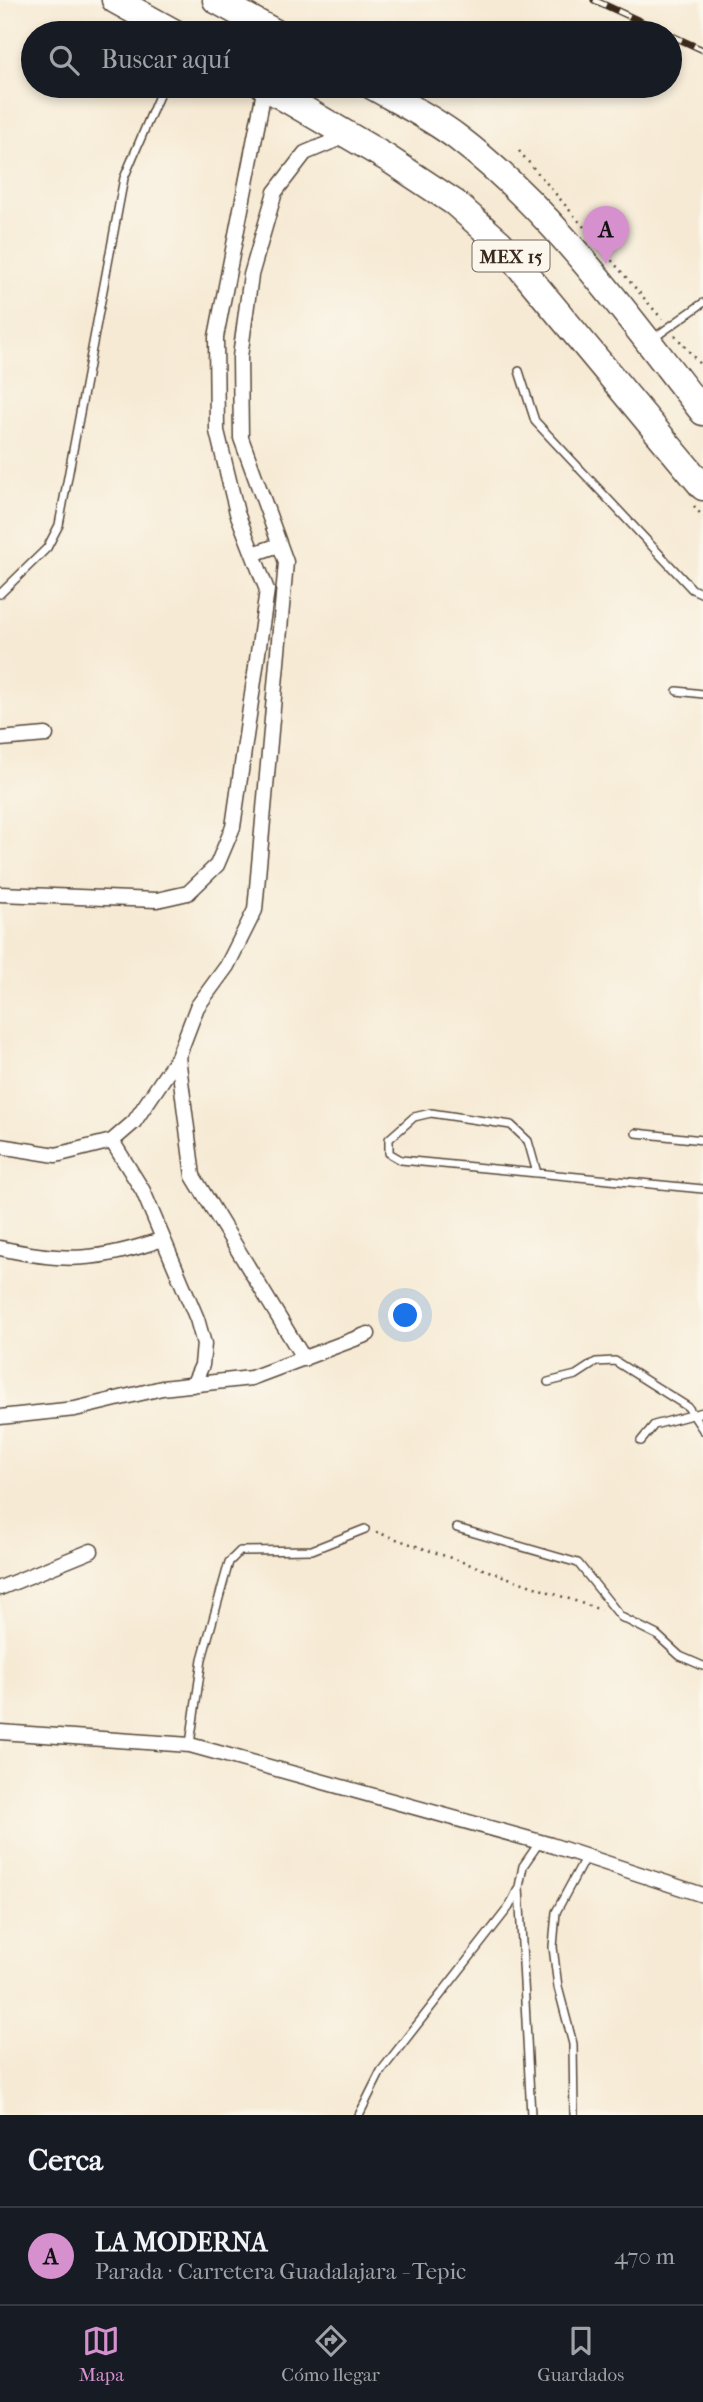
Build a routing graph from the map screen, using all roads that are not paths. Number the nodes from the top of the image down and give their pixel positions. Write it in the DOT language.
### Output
graph roads {
  1 [pos="115,0"];
  2 [pos="216,0"];
  3 [pos="153,21"];
  4 [pos="254,21"];
  5 [pos="158,98"];
  6 [pos="262,98"];
  7 [pos="285,98"];
  8 [pos="392,98"];
  9 [pos="349,135"];
  10 [pos="703,303"];
  11 [pos="659,335"];
  12 [pos="216,337"];
  13 [pos="242,338"];
  14 [pos="519,371"];
  15 [pos="703,412"];
  16 [pos="256,482"];
  17 [pos="703,487"];
  18 [pos="231,489"];
  19 [pos="279,545"];
  20 [pos="253,554"];
  21 [pos="0,594"];
  22 [pos="703,594"];
  23 [pos="677,691"];
  24 [pos="703,694"];
  25 [pos="250,711"];
  26 [pos="274,712"];
  27 [pos="46,736"];
  28 [pos="0,739"];
  29 [pos="0,894"];
  30 [pos="178,1057"];
  31 [pos="636,1133"];
  32 [pos="703,1140"];
  33 [pos="112,1141"];
  34 [pos="0,1146"];
  35 [pos="537,1173"];
  36 [pos="703,1189"];
  37 [pos="163,1239"];
  38 [pos="0,1248"];
  39 [pos="368,1334"];
  40 [pos="304,1359"];
  41 [pos="548,1382"];
  42 [pos="193,1385"];
  43 [pos="699,1413"];
  44 [pos="0,1417"];
  45 [pos="703,1430"];
  46 [pos="641,1441"];
  47 [pos="457,1528"];
  48 [pos="365,1529"];
  49 [pos="91,1550"];
  50 [pos="0,1588"];
  51 [pos="703,1666"];
  52 [pos="0,1732"];
  53 [pos="190,1745"];
  54 [pos="540,1842"];
  55 [pos="586,1856"];
  56 [pos="519,1887"];
  57 [pos="703,1895"];
  58 [pos="359,2115"];
  59 [pos="531,2115"];
  60 [pos="574,2115"];
  1 -- 3 [label="highway"];
  2 -- 4 [label="highway"];
  5 -- 21 [label="lane"];
  6 -- 12 [label="street"];
  7 -- 9 [label="highway, MEX 15"];
  8 -- 11 [label="highway, MEX 15"];
  9 -- 13 [label="street"];
  9 -- 17 [label="highway, MEX 15"];
  10 -- 11 [label="lane"];
  11 -- 15 [label="highway, MEX 15"];
  12 -- 13 [label="street"];
  12 -- 18 [label="street"];
  13 -- 16 [label="street"];
  14 -- 22 [label="lane"];
  16 -- 18 [label="street"];
  16 -- 19 [label="street"];
  18 -- 20 [label="street"];
  19 -- 20 [label="street"];
  19 -- 26 [label="street"];
  20 -- 25 [label="street"];
  23 -- 24 [label="lane"];
  25 -- 26 [label="street"];
  25 -- 29 [label="street"];
  26 -- 30 [label="street"];
  27 -- 28 [label="street"];
  30 -- 33 [label="street"];
  30 -- 40 [label="street"];
  31 -- 32 [label="lane"];
  33 -- 34 [label="street"];
  33 -- 37 [label="street"];
  35 -- 35 [label="lane"];
  35 -- 36 [label="lane"];
  37 -- 38 [label="street"];
  37 -- 42 [label="street"];
  39 -- 40 [label="street"];
  40 -- 42 [label="street"];
  41 -- 43 [label="lane"];
  42 -- 44 [label="street"];
  43 -- 45 [label="lane"];
  43 -- 46 [label="lane"];
  47 -- 51 [label="lane"];
  48 -- 53 [label="lane"];
  49 -- 50 [label="street"];
  52 -- 53 [label="street"];
  53 -- 54 [label="street"];
  54 -- 55 [label="street"];
  54 -- 56 [label="lane"];
  55 -- 57 [label="street"];
  55 -- 60 [label="lane"];
  56 -- 58 [label="lane"];
  56 -- 59 [label="lane"];
}
